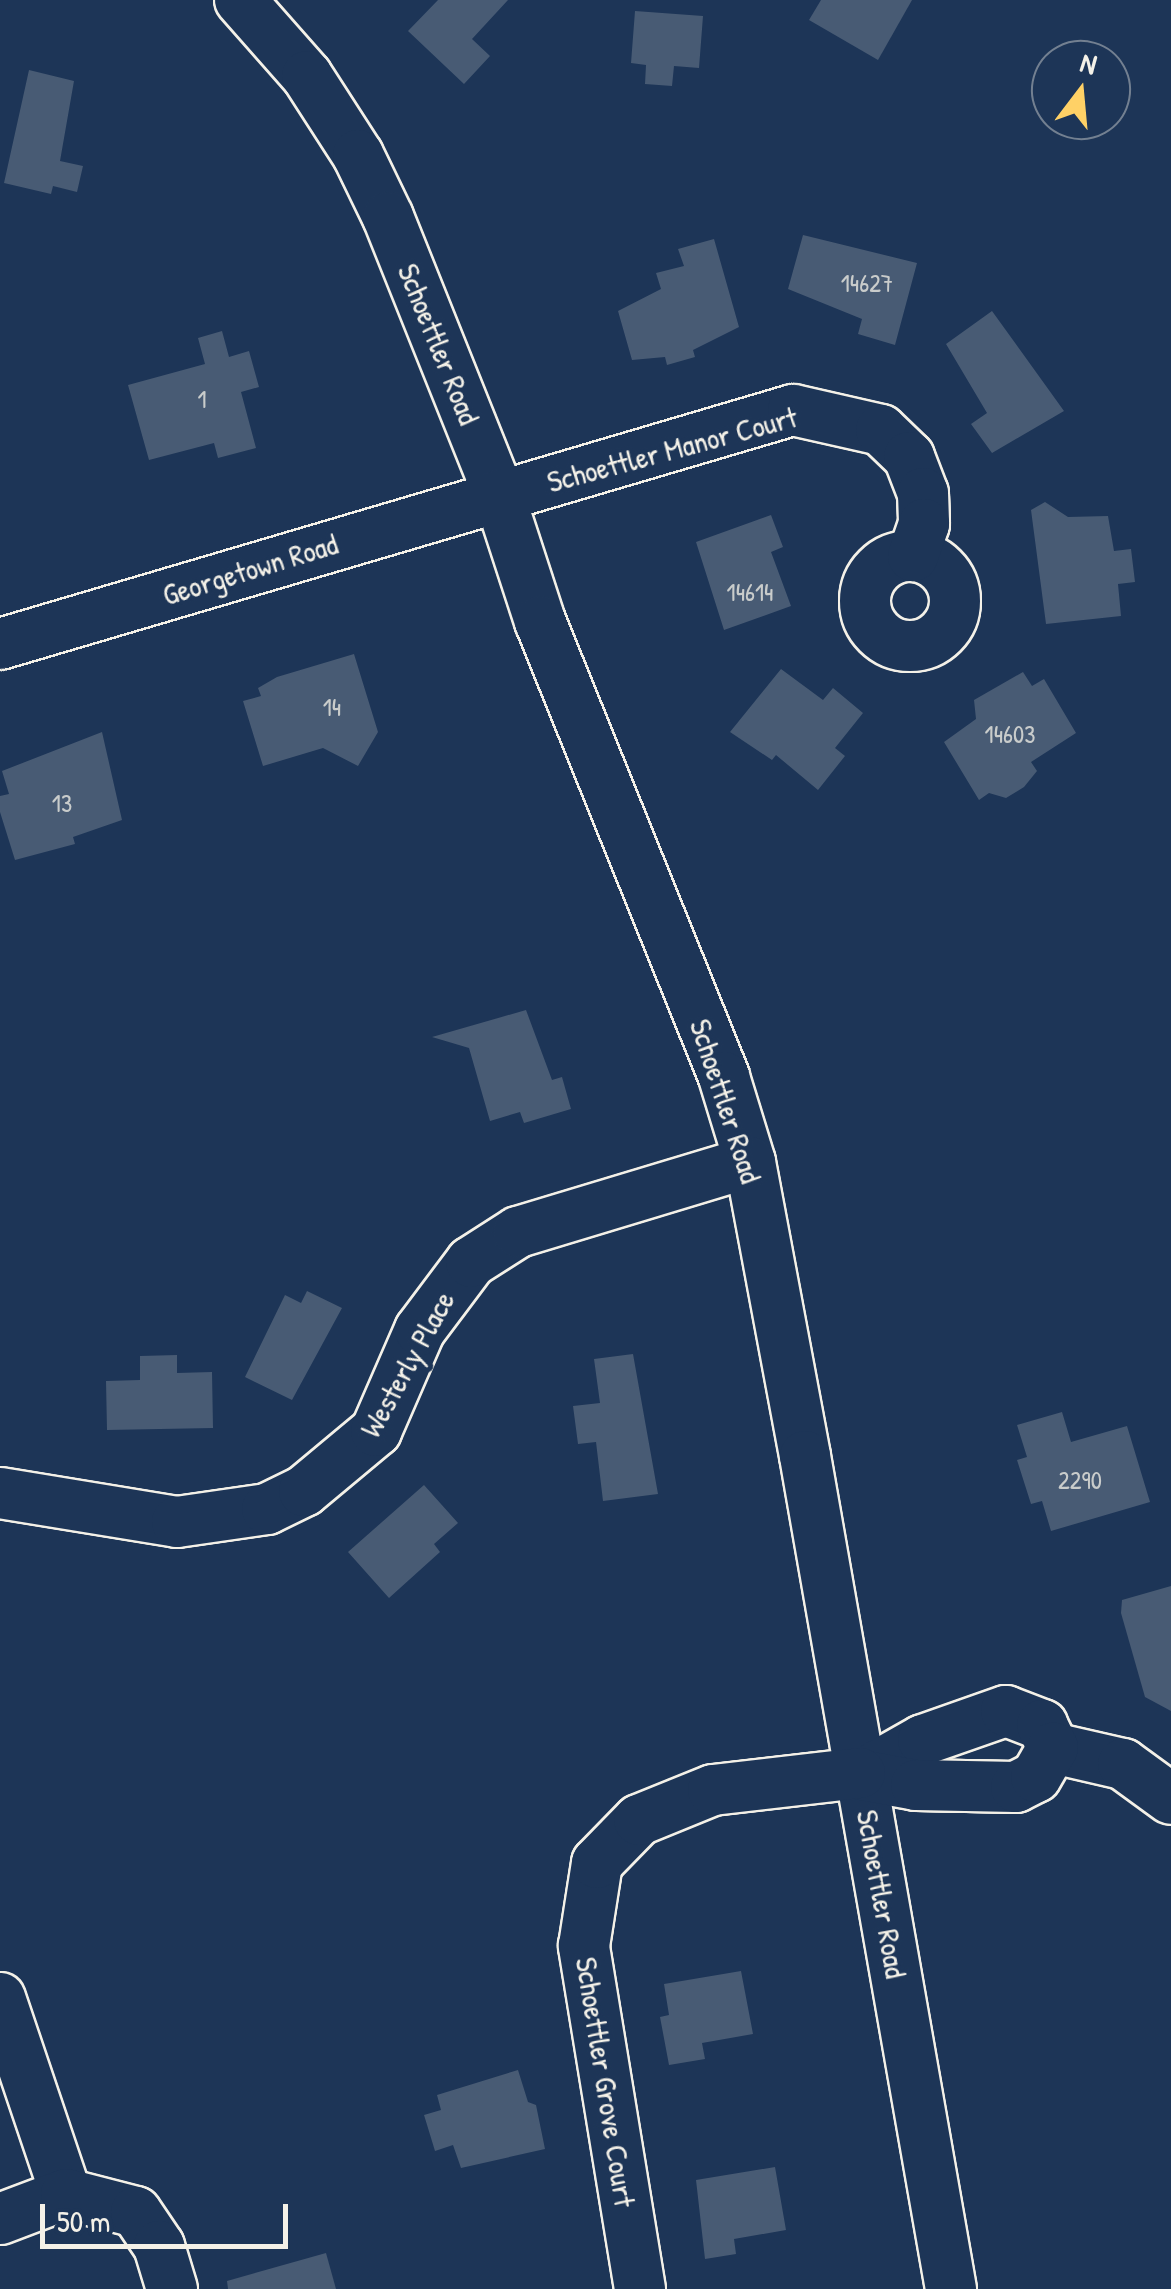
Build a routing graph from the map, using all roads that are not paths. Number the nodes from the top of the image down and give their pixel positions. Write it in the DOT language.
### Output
graph roads {
  1 [pos="240,0"];
  2 [pos="499,494"];
  3 [pos="913,556"];
  4 [pos="0,644"];
  5 [pos="750,1162"];
  6 [pos="0,1493"];
  7 [pos="1052,1748"];
  8 [pos="860,1774"];
  9 [pos="1166,1786"];
  10 [pos="0,1998"];
  11 [pos="66,2194"];
  12 [pos="0,2220"];
  13 [pos="172,2289"];
  14 [pos="640,2289"];
  15 [pos="951,2289"];
  1 -- 2 [label="street, Schoettler Road"];
  2 -- 3 [label="street, Schoettler Manor Court"];
  2 -- 4 [label="street, Georgetown Road"];
  2 -- 5 [label="street, Schoettler Road"];
  5 -- 6 [label="street, Westerly Place"];
  5 -- 8 [label="street, Schoettler Road"];
  7 -- 8 [label="street"];
  7 -- 8 [label="street"];
  7 -- 9 [label="street"];
  8 -- 14 [label="street, Schoettler Grove Court"];
  8 -- 15 [label="street, Schoettler Road"];
  10 -- 11 [label="street"];
  11 -- 12 [label="street"];
  11 -- 13 [label="street"];
}
